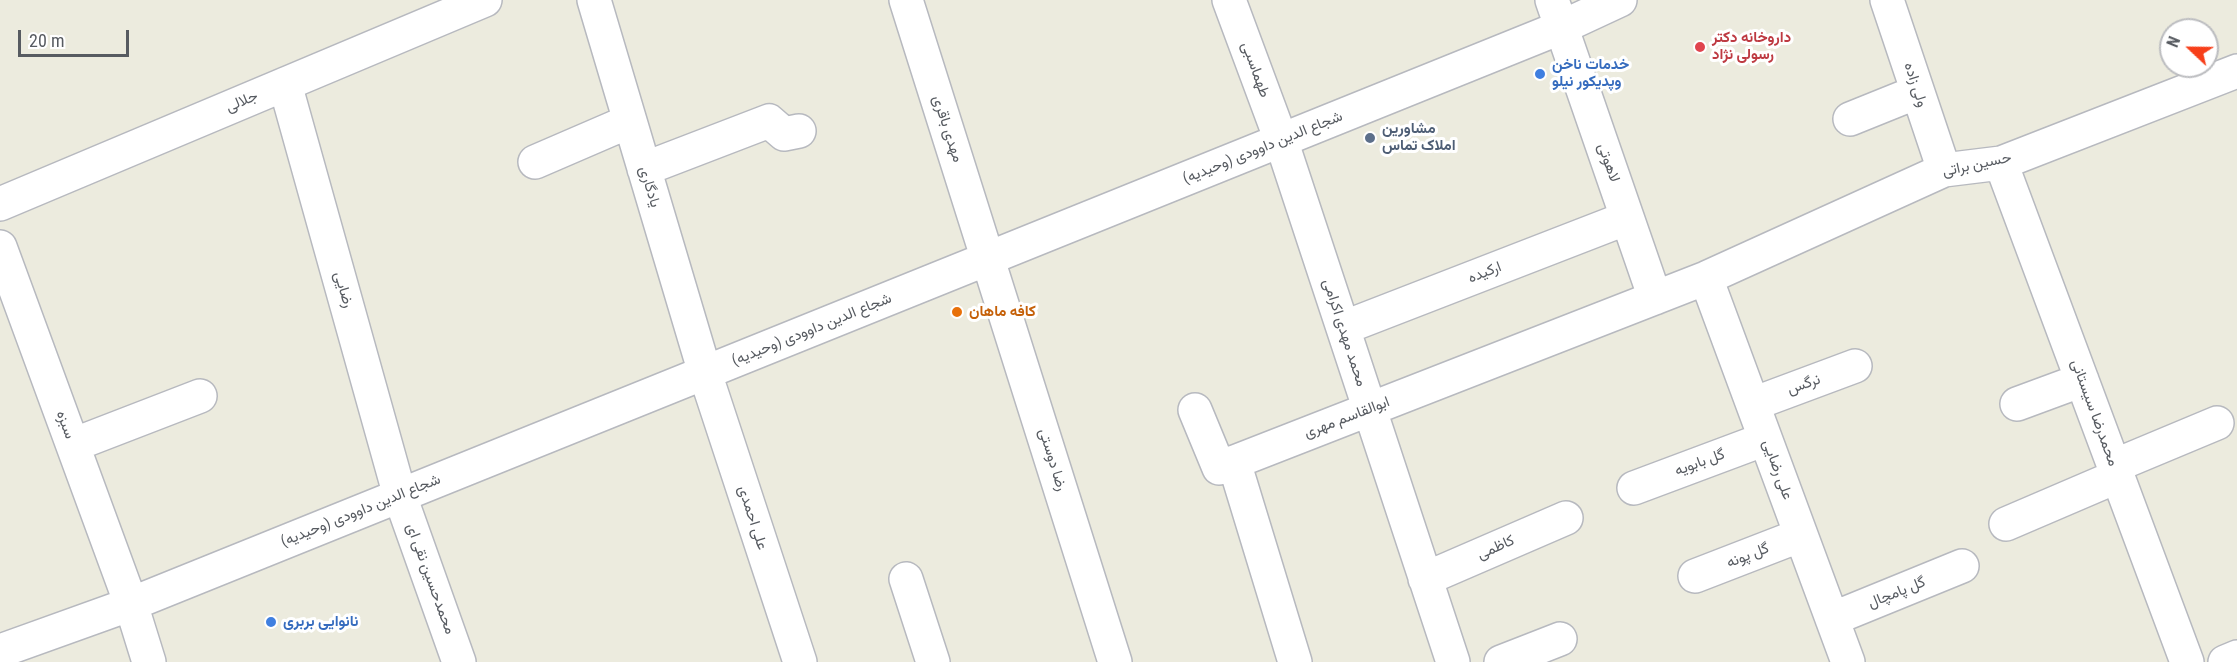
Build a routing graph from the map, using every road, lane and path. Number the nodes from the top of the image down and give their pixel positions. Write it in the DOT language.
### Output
graph roads {
  1 [pos="485,0"];
  2 [pos="594,0"];
  3 [pos="906,0"];
  4 [pos="1228,0"];
  5 [pos="1620,0"];
  6 [pos="1887,0"];
  7 [pos="1557,14"];
  8 [pos="2237,71"];
  9 [pos="285,84"];
  10 [pos="1917,92"];
  11 [pos="1850,119"];
  12 [pos="630,121"];
  13 [pos="799,130"];
  14 [pos="1281,140"];
  15 [pos="535,162"];
  16 [pos="2001,163"];
  17 [pos="644,169"];
  18 [pos="1944,170"];
  19 [pos="0,204"];
  20 [pos="1627,218"];
  21 [pos="0,247"];
  22 [pos="989,258"];
  23 [pos="1706,278"];
  24 [pos="1655,298"];
  25 [pos="1343,328"];
  26 [pos="1855,366"];
  27 [pos="705,373"];
  28 [pos="2082,380"];
  29 [pos="200,396"];
  30 [pos="1753,404"];
  31 [pos="2016,404"];
  32 [pos="1370,409"];
  33 [pos="1195,410"];
  34 [pos="2217,423"];
  35 [pos="1765,439"];
  36 [pos="73,445"];
  37 [pos="1234,462"];
  38 [pos="2116,471"];
  39 [pos="1634,488"];
  40 [pos="400,496"];
  41 [pos="1566,518"];
  42 [pos="2006,524"];
  43 [pos="1801,535"];
  44 [pos="1962,567"];
  45 [pos="1695,576"];
  46 [pos="906,579"];
  47 [pos="1425,579"];
  48 [pos="131,604"];
  49 [pos="1832,619"];
  50 [pos="1560,639"];
  51 [pos="0,651"];
  52 [pos="2237,657"];
  53 [pos="150,662"];
  54 [pos="459,662"];
  55 [pos="800,662"];
  56 [pos="933,662"];
  57 [pos="1115,662"];
  58 [pos="1294,662"];
  59 [pos="1453,662"];
  60 [pos="1501,662"];
  61 [pos="1848,662"];
  62 [pos="2187,662"];
  63 [pos="2225,662"];
  1 -- 9 [label="street, جلالی"];
  2 -- 12 [label="street, یادگاری"];
  3 -- 22 [label="street, مهدی باقری"];
  4 -- 14 [label="street, طهماسبی"];
  5 -- 7 [label="street, شجاع الدین داوودی (وحیدیه)"];
  6 -- 10 [label="street, ولی زاده"];
  7 -- 14 [label="street, شجاع الدین داوودی (وحیدیه)"];
  7 -- 20 [label="street, لاهوتی"];
  8 -- 16 [label="street, حسین براتی"];
  9 -- 19 [label="street, جلالی"];
  9 -- 40 [label="street, رضایی"];
  10 -- 11 [label="street"];
  10 -- 18 [label="street, ولی زاده"];
  12 -- 15 [label="street"];
  12 -- 17 [label="street, یادگاری"];
  13 -- 17 [label="street"];
  14 -- 22 [label="street, شجاع الدین داوودی (وحیدیه)"];
  14 -- 25 [label="street, محمد مهدی اکرامی"];
  16 -- 18 [label="street, حسین براتی"];
  16 -- 28 [label="street, محمدرضا سیستانی"];
  17 -- 27 [label="street, یادگاری"];
  18 -- 23 [label="street, حسین براتی"];
  20 -- 24 [label="street, لاهوتی"];
  20 -- 25 [label="street, ارکیده"];
  21 -- 36 [label="street, سبزه"];
  22 -- 27 [label="street, شجاع الدین داوودی (وحیدیه)"];
  22 -- 57 [label="street, رضا دوستی"];
  23 -- 24 [label="street, حسین براتی"];
  23 -- 30 [label="street, علی رضایی"];
  24 -- 32 [label="street, ابوالقاسم مهری"];
  25 -- 32 [label="street, محمد مهدی اکرامی"];
  26 -- 30 [label="street, نرگس"];
  27 -- 40 [label="street, شجاع الدین داوودی (وحیدیه)"];
  27 -- 55 [label="street, علی احمدی"];
  28 -- 31 [label="street"];
  28 -- 38 [label="street, محمدرضا سیستانی"];
  29 -- 36 [label="street"];
  30 -- 35 [label="street, علی رضایی"];
  32 -- 37 [label="street, ابوالقاسم مهری"];
  32 -- 47 [label="street, محمد مهدی اکرامی"];
  33 -- 37 [label="street"];
  34 -- 38 [label="street"];
  35 -- 39 [label="street, گل بابویه"];
  35 -- 43 [label="street, علی رضایی"];
  36 -- 48 [label="street, سبزه"];
  37 -- 58 [label="street"];
  38 -- 42 [label="street"];
  38 -- 62 [label="street, محمدرضا سیستانی"];
  40 -- 48 [label="street, شجاع الدین داوودی (وحیدیه)"];
  40 -- 54 [label="street, محمدحسین نقی ای"];
  41 -- 47 [label="street, کاظمی"];
  43 -- 45 [label="street, گل پونه"];
  43 -- 49 [label="street, علی رضایی"];
  44 -- 49 [label="street, گل پامچال"];
  46 -- 56 [label="street"];
  47 -- 59 [label="street, محمد مهدی اکرامی"];
  48 -- 51 [label="street, شجاع الدین داوودی (وحیدیه)"];
  48 -- 53 [label="street, سبزه"];
  49 -- 61 [label="street, علی رضایی"];
  50 -- 60 [label="street"];
  52 -- 63 [label="street"];
}
